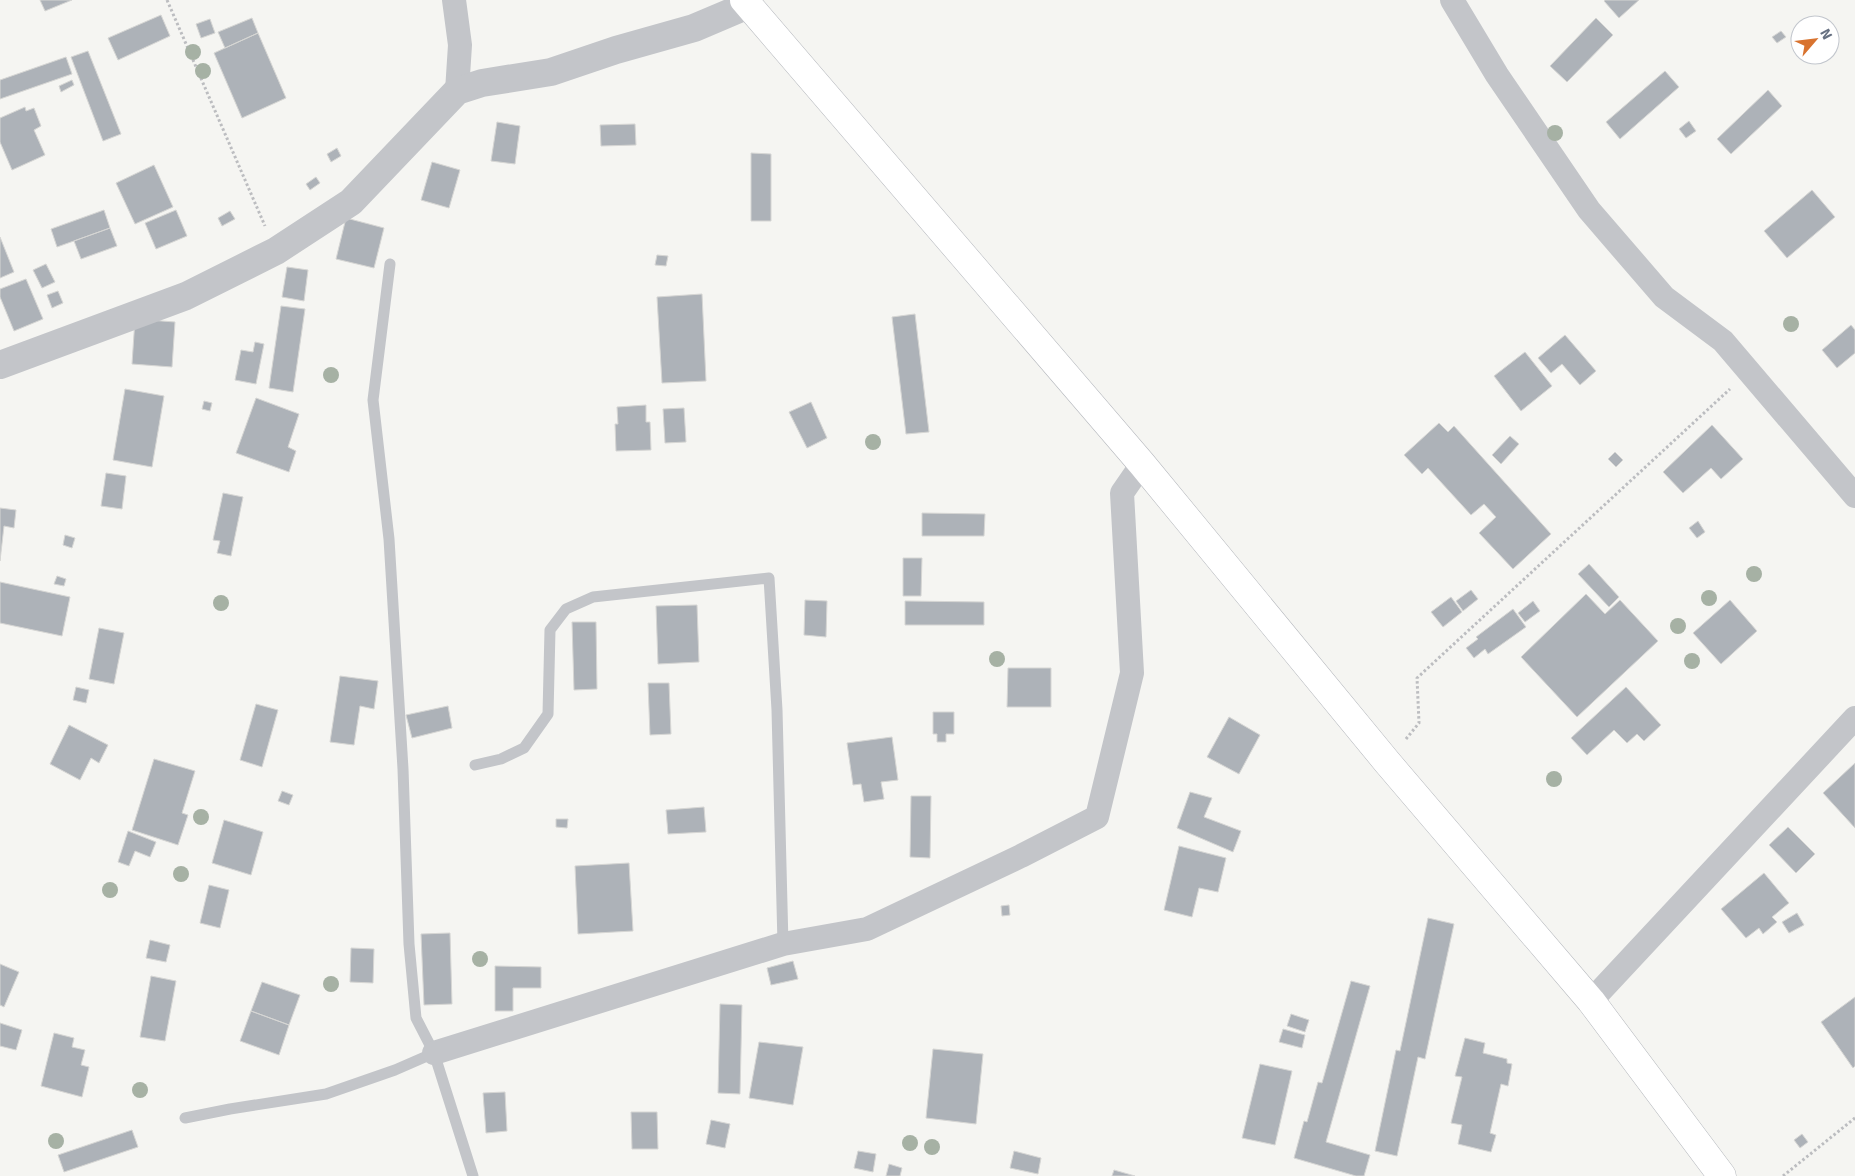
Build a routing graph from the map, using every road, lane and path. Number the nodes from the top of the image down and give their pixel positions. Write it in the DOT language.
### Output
graph roads {
  1 [pos="167,0"];
  2 [pos="454,0"];
  3 [pos="1452,0"];
  4 [pos="748,2"];
  5 [pos="457,91"];
  6 [pos="276,252"];
  7 [pos="390,264"];
  8 [pos="0,365"];
  9 [pos="1749,372"];
  10 [pos="1142,464"];
  11 [pos="1855,496"];
  12 [pos="1855,718"];
  13 [pos="1387,762"];
  14 [pos="475,765"];
  15 [pos="783,944"];
  16 [pos="1591,1001"];
  17 [pos="434,1053"];
  18 [pos="185,1118"];
  19 [pos="1855,1118"];
  20 [pos="473,1176"];
  21 [pos="1722,1176"];
  22 [pos="1783,1176"];
  1 -- 6 [label="path"];
  2 -- 5 [label="street"];
  3 -- 9 [label="street"];
  4 -- 5 [label="street"];
  4 -- 10 [label="main road"];
  5 -- 6 [label="street"];
  6 -- 8 [label="street"];
  7 -- 17 [label="lane"];
  9 -- 11 [label="street"];
  9 -- 13 [label="path"];
  10 -- 13 [label="main road"];
  10 -- 15 [label="street"];
  12 -- 16 [label="street"];
  13 -- 16 [label="main road"];
  14 -- 15 [label="lane"];
  15 -- 17 [label="street"];
  16 -- 21 [label="main road"];
  17 -- 18 [label="lane"];
  17 -- 20 [label="lane"];
  19 -- 22 [label="path"];
}
